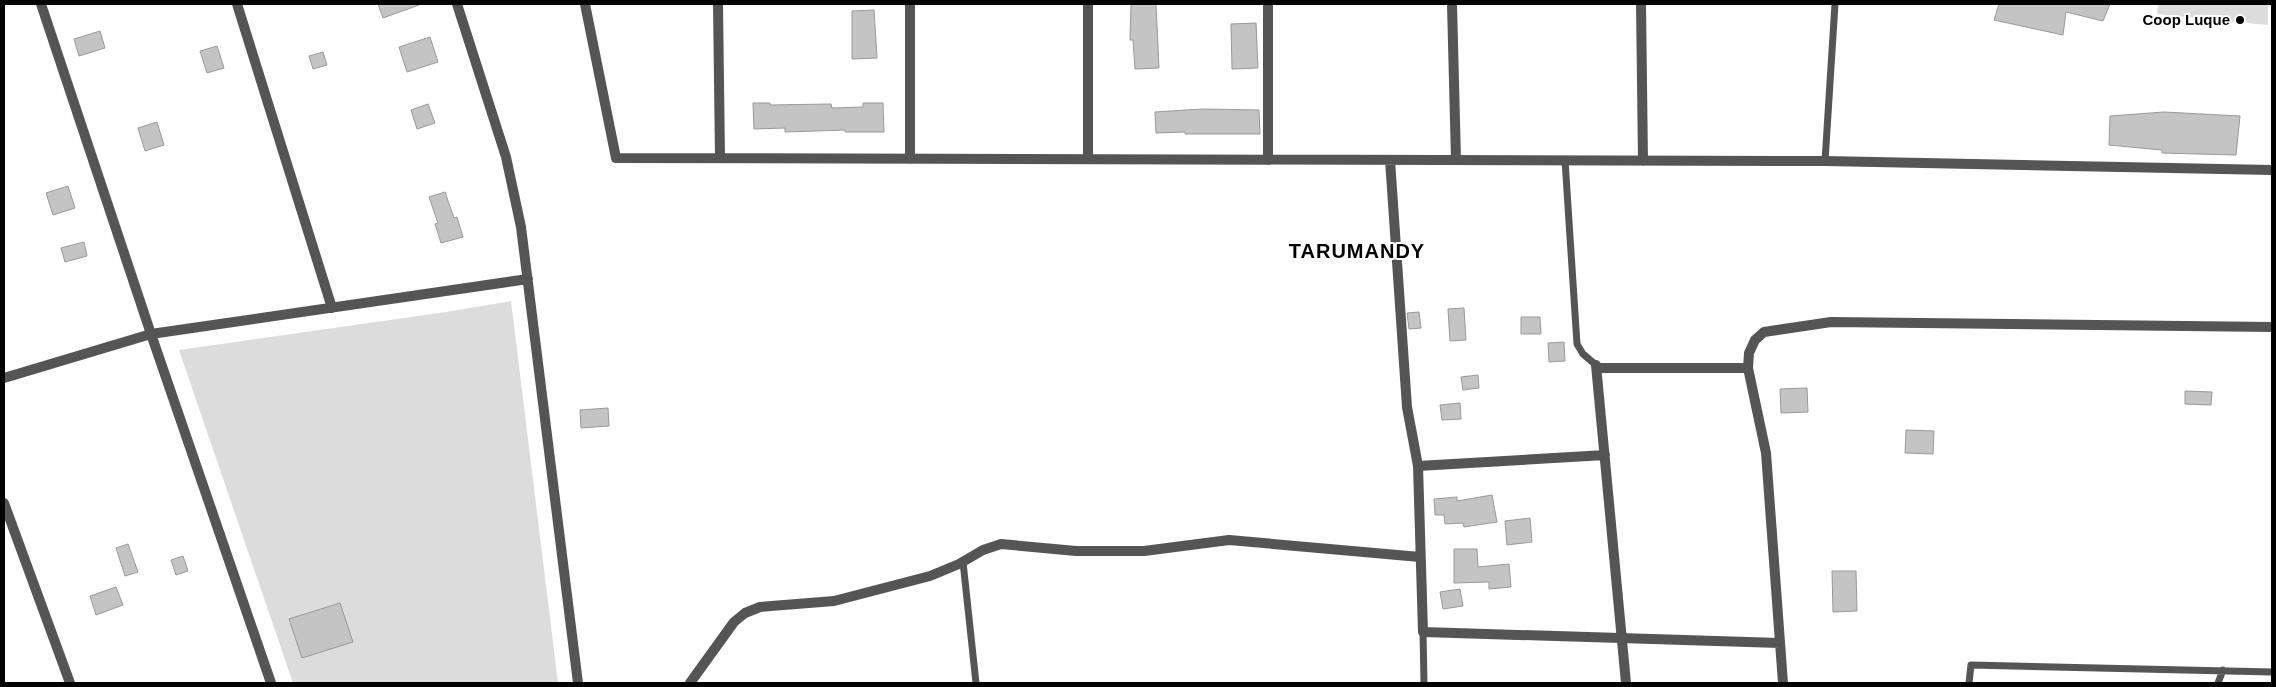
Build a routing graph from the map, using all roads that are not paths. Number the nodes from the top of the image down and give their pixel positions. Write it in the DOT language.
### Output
graph roads {
  1 [pos="42,4"];
  2 [pos="237,4"];
  3 [pos="457,4"];
  4 [pos="585,4"];
  5 [pos="718,4"];
  6 [pos="910,4"];
  7 [pos="1088,4"];
  8 [pos="1268,4"];
  9 [pos="1452,4"];
  10 [pos="1641,4"];
  11 [pos="1835,4"];
  12 [pos="720,158"];
  13 [pos="910,159"];
  14 [pos="1088,159"];
  15 [pos="1268,160"];
  16 [pos="1390,160"];
  17 [pos="1456,160"];
  18 [pos="1565,160"];
  19 [pos="1643,161"];
  20 [pos="1825,161"];
  21 [pos="2272,170"];
  22 [pos="528,279"];
  23 [pos="332,308"];
  24 [pos="2272,327"];
  25 [pos="150,334"];
  26 [pos="1597,367"];
  27 [pos="1748,368"];
  28 [pos="4,378"];
  29 [pos="1605,455"];
  30 [pos="1418,466"];
  31 [pos="4,503"];
  32 [pos="1420,557"];
  33 [pos="963,562"];
  34 [pos="1423,632"];
  35 [pos="1623,639"];
  36 [pos="1780,643"];
  37 [pos="2223,670"];
  38 [pos="2272,672"];
  39 [pos="70,683"];
  40 [pos="271,683"];
  41 [pos="578,683"];
  42 [pos="690,683"];
  43 [pos="976,683"];
  44 [pos="1424,683"];
  45 [pos="1626,683"];
  46 [pos="1783,683"];
  47 [pos="1969,683"];
  48 [pos="2218,683"];
  1 -- 25 [label="street"];
  2 -- 23 [label="street"];
  3 -- 22 [label="street"];
  4 -- 12 [label="street"];
  5 -- 12 [label="street"];
  6 -- 13 [label="street"];
  7 -- 14 [label="street"];
  8 -- 15 [label="street"];
  9 -- 17 [label="street"];
  10 -- 19 [label="street"];
  11 -- 20 [label="lane"];
  12 -- 13 [label="street"];
  13 -- 14 [label="street"];
  14 -- 15 [label="street"];
  15 -- 16 [label="street"];
  16 -- 17 [label="street"];
  16 -- 30 [label="street"];
  17 -- 18 [label="street"];
  18 -- 19 [label="street"];
  18 -- 26 [label="lane"];
  19 -- 20 [label="street"];
  20 -- 21 [label="street"];
  22 -- 23 [label="street"];
  22 -- 41 [label="street"];
  23 -- 25 [label="street"];
  24 -- 27 [label="street"];
  25 -- 28 [label="street"];
  25 -- 40 [label="street"];
  26 -- 27 [label="street"];
  26 -- 29 [label="street"];
  27 -- 36 [label="street"];
  29 -- 30 [label="street"];
  29 -- 35 [label="street"];
  30 -- 32 [label="street"];
  31 -- 39 [label="street"];
  32 -- 33 [label="street"];
  32 -- 34 [label="street"];
  33 -- 42 [label="street"];
  33 -- 43 [label="lane"];
  34 -- 35 [label="street"];
  34 -- 44 [label="lane"];
  35 -- 36 [label="street"];
  35 -- 45 [label="street"];
  36 -- 46 [label="street"];
  37 -- 38 [label="lane"];
  37 -- 47 [label="lane"];
  37 -- 48 [label="lane"];
}
